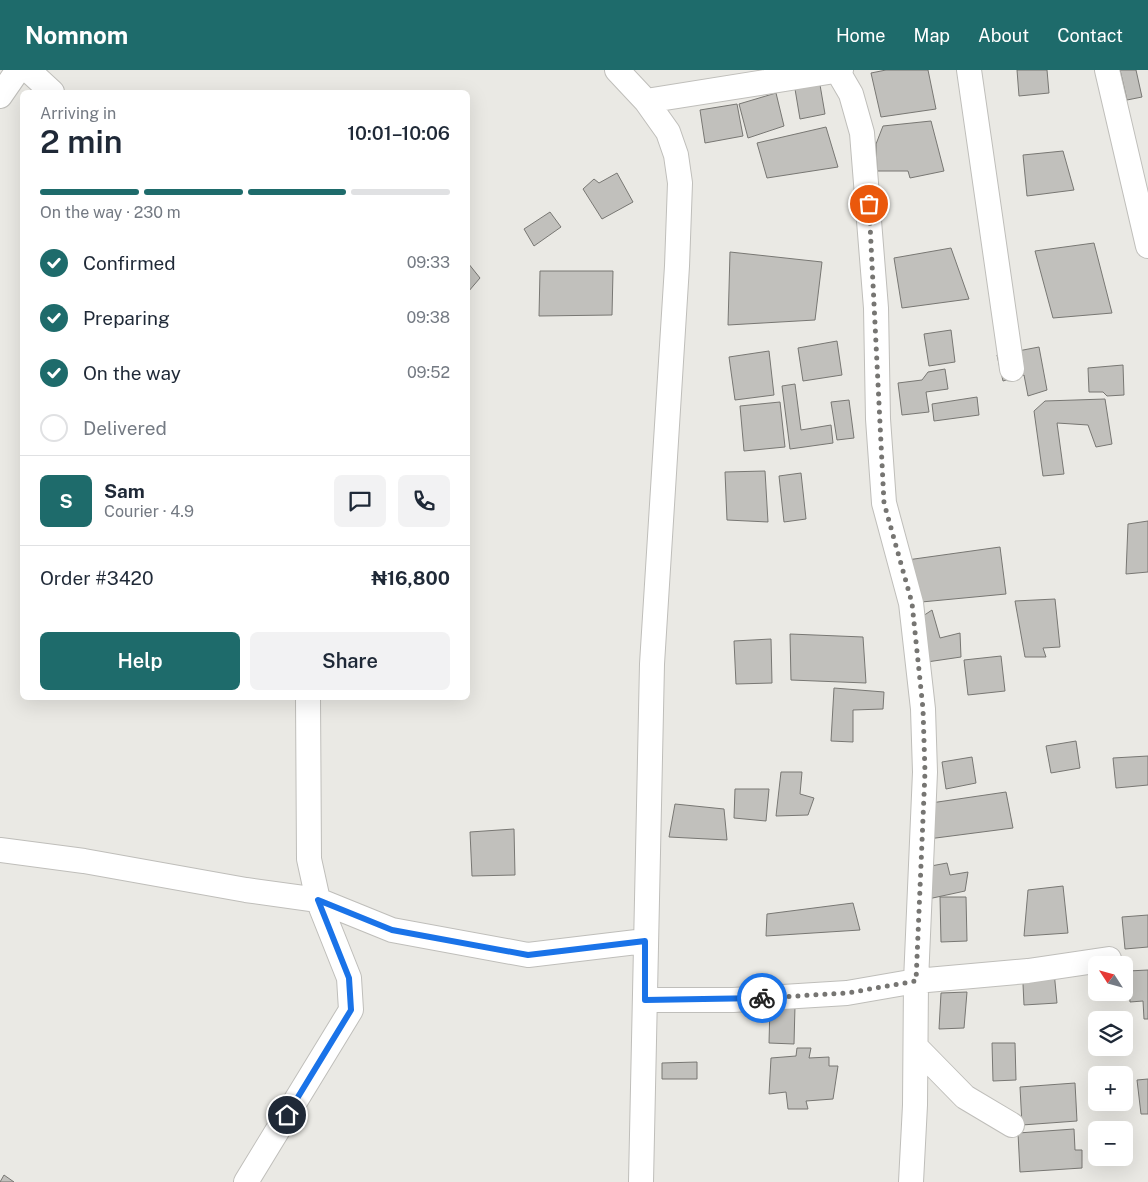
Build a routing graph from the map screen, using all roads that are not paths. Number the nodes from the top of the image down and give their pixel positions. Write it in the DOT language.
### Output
graph roads {
  1 [pos="18,70"];
  2 [pos="28,70"];
  3 [pos="617,70"];
  4 [pos="837,70"];
  5 [pos="841,70"];
  6 [pos="969,70"];
  7 [pos="1107,70"];
  8 [pos="50,90"];
  9 [pos="0,96"];
  10 [pos="646,101"];
  11 [pos="1148,246"];
  12 [pos="1012,369"];
  13 [pos="308,700"];
  14 [pos="0,850"];
  15 [pos="318,900"];
  16 [pos="645,941"];
  17 [pos="1088,962"];
  18 [pos="916,981"];
  19 [pos="645,1000"];
  20 [pos="916,1047"];
  21 [pos="1012,1125"];
  22 [pos="246,1182"];
  23 [pos="641,1182"];
  24 [pos="911,1182"];
  1 -- 9 [label="street"];
  2 -- 8 [label="street"];
  3 -- 10 [label="street"];
  4 -- 5 [label="street"];
  4 -- 10 [label="street"];
  4 -- 18 [label="street"];
  6 -- 12 [label="street"];
  7 -- 11 [label="street"];
  10 -- 16 [label="street"];
  13 -- 15 [label="street"];
  14 -- 15 [label="street"];
  15 -- 16 [label="street"];
  15 -- 22 [label="street"];
  16 -- 19 [label="street"];
  17 -- 18 [label="street"];
  18 -- 19 [label="street"];
  18 -- 20 [label="street"];
  19 -- 23 [label="street"];
  20 -- 21 [label="street"];
  20 -- 24 [label="street"];
}
